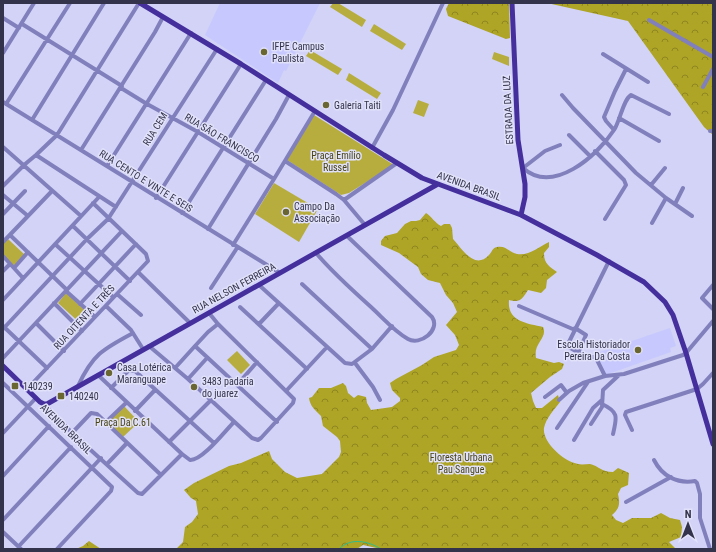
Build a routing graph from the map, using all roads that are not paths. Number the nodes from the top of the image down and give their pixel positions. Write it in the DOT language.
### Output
graph roads {
  1 [pos="34,3"];
  2 [pos="70,3"];
  3 [pos="104,3"];
  4 [pos="139,3"];
  5 [pos="444,3"];
  6 [pos="512,3"];
  7 [pos="163,17"];
  8 [pos="3,18"];
  9 [pos="649,20"];
  10 [pos="20,26"];
  11 [pos="190,33"];
  12 [pos="46,40"];
  13 [pos="217,48"];
  14 [pos="3,53"];
  15 [pos="603,54"];
  16 [pos="72,56"];
  17 [pos="713,57"];
  18 [pos="241,64"];
  19 [pos="626,69"];
  20 [pos="713,69"];
  21 [pos="97,71"];
  22 [pos="266,80"];
  23 [pos="648,82"];
  24 [pos="121,87"];
  25 [pos="703,87"];
  26 [pos="562,94"];
  27 [pos="289,95"];
  28 [pos="4,103"];
  29 [pos="147,104"];
  30 [pos="315,111"];
  31 [pos="668,114"];
  32 [pos="172,117"];
  33 [pos="620,118"];
  34 [pos="32,120"];
  35 [pos="614,130"];
  36 [pos="198,132"];
  37 [pos="57,135"];
  38 [pos="569,135"];
  39 [pos="606,141"];
  40 [pos="660,141"];
  41 [pos="560,145"];
  42 [pos="3,147"];
  43 [pos="223,148"];
  44 [pos="372,148"];
  45 [pos="81,150"];
  46 [pos="595,152"];
  47 [pos="36,155"];
  48 [pos="590,156"];
  49 [pos="285,161"];
  50 [pos="248,163"];
  51 [pos="397,163"];
  52 [pos="24,165"];
  53 [pos="107,166"];
  54 [pos="523,168"];
  55 [pos="664,168"];
  56 [pos="274,179"];
  57 [pos="132,181"];
  58 [pos="438,184"];
  59 [pos="3,186"];
  60 [pos="651,186"];
  61 [pos="683,188"];
  62 [pos="25,191"];
  63 [pos="52,191"];
  64 [pos="3,195"];
  65 [pos="99,197"];
  66 [pos="156,198"];
  67 [pos="666,198"];
  68 [pos="344,200"];
  69 [pos="93,203"];
  70 [pos="13,204"];
  71 [pos="675,204"];
  72 [pos="116,207"];
  73 [pos="182,213"];
  74 [pos="3,214"];
  75 [pos="521,215"];
  76 [pos="28,216"];
  77 [pos="81,216"];
  78 [pos="692,216"];
  79 [pos="108,219"];
  80 [pos="605,219"];
  81 [pos="652,223"];
  82 [pos="366,225"];
  83 [pos="73,226"];
  84 [pos="208,229"];
  85 [pos="122,231"];
  86 [pos="10,235"];
  87 [pos="347,236"];
  88 [pos="87,239"];
  89 [pos="3,242"];
  90 [pos="56,244"];
  91 [pos="136,244"];
  92 [pos="232,245"];
  93 [pos="237,248"];
  94 [pos="28,252"];
  95 [pos="102,253"];
  96 [pos="316,253"];
  97 [pos="3,256"];
  98 [pos="70,257"];
  99 [pos="609,261"];
  100 [pos="38,262"];
  101 [pos="10,264"];
  102 [pos="116,266"];
  103 [pos="14,268"];
  104 [pos="3,271"];
  105 [pos="85,271"];
  106 [pos="138,272"];
  107 [pos="280,273"];
  108 [pos="52,276"];
  109 [pos="23,278"];
  110 [pos="130,281"];
  111 [pos="99,284"];
  112 [pos="302,284"];
  113 [pos="259,285"];
  114 [pos="713,285"];
  115 [pos="211,288"];
  116 [pos="67,291"];
  117 [pos="4,296"];
  118 [pos="115,296"];
  119 [pos="279,303"];
  120 [pos="54,304"];
  121 [pos="80,304"];
  122 [pos="106,306"];
  123 [pos="519,306"];
  124 [pos="240,307"];
  125 [pos="713,309"];
  126 [pos="209,313"];
  127 [pos="141,315"];
  128 [pos="95,317"];
  129 [pos="713,321"];
  130 [pos="36,323"];
  131 [pos="190,323"];
  132 [pos="218,324"];
  133 [pos="258,324"];
  134 [pos="392,326"];
  135 [pos="3,327"];
  136 [pos="575,329"];
  137 [pos="82,331"];
  138 [pos="133,333"];
  139 [pos="19,341"];
  140 [pos="149,346"];
  141 [pos="195,346"];
  142 [pos="327,347"];
  143 [pos="372,348"];
  144 [pos="143,349"];
  145 [pos="64,350"];
  146 [pos="578,352"];
  147 [pos="686,353"];
  148 [pos="3,358"];
  149 [pos="207,358"];
  150 [pos="257,362"];
  151 [pos="353,363"];
  152 [pos="3,366"];
  153 [pos="47,368"];
  154 [pos="175,368"];
  155 [pos="307,369"];
  156 [pos="713,372"];
  157 [pos="98,375"];
  158 [pos="618,375"];
  159 [pos="605,376"];
  160 [pos="188,379"];
  161 [pos="588,382"];
  162 [pos="237,385"];
  163 [pos="4,386"];
  164 [pos="78,387"];
  165 [pos="111,388"];
  166 [pos="27,389"];
  167 [pos="155,390"];
  168 [pos="697,390"];
  169 [pos="286,391"];
  170 [pos="567,393"];
  171 [pos="545,397"];
  172 [pos="211,400"];
  173 [pos="380,400"];
  174 [pos="559,400"];
  175 [pos="40,401"];
  176 [pos="602,402"];
  177 [pos="126,403"];
  178 [pos="29,406"];
  179 [pos="135,411"];
  180 [pos="190,421"];
  181 [pos="106,422"];
  182 [pos="234,422"];
  183 [pos="277,422"];
  184 [pos="591,424"];
  185 [pos="49,426"];
  186 [pos="557,428"];
  187 [pos="632,430"];
  188 [pos="3,433"];
  189 [pos="72,433"];
  190 [pos="613,434"];
  191 [pos="574,440"];
  192 [pos="712,440"];
  193 [pos="169,442"];
  194 [pos="127,443"];
  195 [pos="214,443"];
  196 [pos="71,447"];
  197 [pos="182,454"];
  198 [pos="101,458"];
  199 [pos="654,460"];
  200 [pos="107,464"];
  201 [pos="92,467"];
  202 [pos="161,475"];
  203 [pos="3,476"];
  204 [pos="671,477"];
  205 [pos="626,502"];
  206 [pos="3,520"];
  207 [pos="3,532"];
  208 [pos="20,548"];
  209 [pos="56,549"];
  210 [pos="710,549"];
  1 -- 10 [label="street"];
  2 -- 12 [label="street"];
  3 -- 16 [label="street"];
  4 -- 7 [label="main road, AVENIDA BRASIL"];
  4 -- 21 [label="street"];
  5 -- 44 [label="street"];
  6 -- 54 [label="main road, ESTRADA DA LUZ"];
  7 -- 11 [label="main road, AVENIDA BRASIL"];
  7 -- 24 [label="street"];
  8 -- 10 [label="street, RUA SÃO FRANCISCO"];
  9 -- 17 [label="street"];
  10 -- 12 [label="street, RUA SÃO FRANCISCO"];
  10 -- 14 [label="street"];
  11 -- 13 [label="main road, AVENIDA BRASIL"];
  11 -- 29 [label="street"];
  12 -- 16 [label="street, RUA SÃO FRANCISCO"];
  12 -- 28 [label="street"];
  13 -- 18 [label="main road, AVENIDA BRASIL"];
  13 -- 32 [label="street, RUA CEM"];
  15 -- 19 [label="street"];
  16 -- 21 [label="street, RUA SÃO FRANCISCO"];
  16 -- 34 [label="street"];
  18 -- 22 [label="main road, AVENIDA BRASIL"];
  18 -- 36 [label="street"];
  19 -- 23 [label="street"];
  19 -- 35 [label="street"];
  20 -- 25 [label="street"];
  21 -- 24 [label="street, RUA SÃO FRANCISCO"];
  21 -- 37 [label="street"];
  22 -- 27 [label="main road, AVENIDA BRASIL"];
  22 -- 43 [label="street"];
  24 -- 29 [label="street, RUA SÃO FRANCISCO"];
  24 -- 45 [label="street"];
  26 -- 39 [label="street"];
  27 -- 30 [label="main road, AVENIDA BRASIL"];
  27 -- 50 [label="street"];
  28 -- 34 [label="street, RUA CENTO E VINTE E SEIS"];
  29 -- 32 [label="street, RUA SÃO FRANCISCO"];
  29 -- 53 [label="street"];
  30 -- 44 [label="main road, AVENIDA BRASIL"];
  30 -- 49 [label="street"];
  31 -- 33 [label="street"];
  32 -- 36 [label="street, RUA SÃO FRANCISCO"];
  32 -- 57 [label="street, RUA CEM"];
  33 -- 35 [label="street"];
  33 -- 40 [label="street"];
  34 -- 37 [label="street, RUA CENTO E VINTE E SEIS"];
  35 -- 39 [label="street"];
  36 -- 43 [label="street, RUA SÃO FRANCISCO"];
  36 -- 66 [label="street"];
  37 -- 45 [label="street, RUA CENTO E VINTE E SEIS"];
  37 -- 47 [label="street"];
  38 -- 48 [label="street"];
  39 -- 46 [label="street"];
  39 -- 60 [label="street"];
  41 -- 54 [label="street"];
  42 -- 52 [label="street"];
  43 -- 50 [label="street, RUA SÃO FRANCISCO"];
  43 -- 73 [label="street"];
  44 -- 51 [label="main road, AVENIDA BRASIL"];
  45 -- 53 [label="street, RUA CENTO E VINTE E SEIS"];
  46 -- 48 [label="street"];
  46 -- 80 [label="street"];
  47 -- 52 [label="street"];
  47 -- 65 [label="street"];
  48 -- 54 [label="street"];
  49 -- 56 [label="street"];
  49 -- 68 [label="street"];
  50 -- 56 [label="street, RUA SÃO FRANCISCO"];
  50 -- 84 [label="street"];
  51 -- 58 [label="main road, AVENIDA BRASIL"];
  51 -- 68 [label="street"];
  52 -- 59 [label="street"];
  52 -- 63 [label="street"];
  53 -- 57 [label="street, RUA CENTO E VINTE E SEIS"];
  54 -- 75 [label="main road, ESTRADA DA LUZ"];
  55 -- 60 [label="street"];
  56 -- 92 [label="street"];
  57 -- 66 [label="street, RUA CENTO E VINTE E SEIS"];
  57 -- 72 [label="street, RUA CEM"];
  58 -- 75 [label="main road, AVENIDA BRASIL"];
  58 -- 82 [label="main road, RUA NELSON FERREIRA"];
  60 -- 67 [label="street"];
  61 -- 71 [label="street"];
  62 -- 70 [label="street"];
  63 -- 76 [label="street"];
  63 -- 77 [label="street"];
  64 -- 70 [label="street"];
  65 -- 69 [label="street"];
  65 -- 72 [label="street"];
  66 -- 73 [label="street, RUA CENTO E VINTE E SEIS"];
  67 -- 71 [label="street"];
  67 -- 81 [label="street"];
  68 -- 82 [label="street"];
  69 -- 77 [label="street"];
  69 -- 79 [label="street"];
  70 -- 74 [label="street"];
  70 -- 76 [label="street"];
  71 -- 78 [label="street"];
  72 -- 79 [label="street, RUA CEM"];
  73 -- 84 [label="street, RUA CENTO E VINTE E SEIS"];
  75 -- 99 [label="main road, AVENIDA BRASIL"];
  76 -- 86 [label="street"];
  77 -- 83 [label="street"];
  79 -- 85 [label="street"];
  79 -- 88 [label="street, RUA CEM"];
  82 -- 87 [label="main road, RUA NELSON FERREIRA"];
  83 -- 88 [label="street"];
  83 -- 90 [label="street"];
  84 -- 92 [label="street, RUA CENTO E VINTE E SEIS"];
  85 -- 91 [label="street"];
  85 -- 95 [label="street"];
  86 -- 89 [label="street"];
  86 -- 94 [label="street"];
  87 -- 96 [label="main road, RUA NELSON FERREIRA"];
  87 -- 134 [label="street"];
  88 -- 95 [label="street"];
  88 -- 98 [label="street, RUA CEM"];
  90 -- 98 [label="street"];
  90 -- 100 [label="street"];
  91 -- 102 [label="street"];
  91 -- 106 [label="street, RUA OITENTA E TRÊS"];
  92 -- 93 [label="street, RUA CENTO E VINTE E SEIS"];
  93 -- 107 [label="street, RUA CENTO E VINTE E SEIS"];
  93 -- 115 [label="street"];
  94 -- 100 [label="street"];
  94 -- 103 [label="street"];
  95 -- 102 [label="street"];
  95 -- 105 [label="street"];
  96 -- 107 [label="main road, RUA NELSON FERREIRA"];
  96 -- 134 [label="street"];
  97 -- 101 [label="street"];
  98 -- 105 [label="street"];
  98 -- 108 [label="street, RUA CEM"];
  99 -- 136 [label="street"];
  99 -- 147 [label="main road, AVENIDA BRASIL"];
  100 -- 108 [label="street"];
  100 -- 109 [label="street"];
  101 -- 103 [label="street"];
  101 -- 104 [label="street"];
  102 -- 110 [label="street"];
  102 -- 111 [label="street"];
  103 -- 109 [label="street"];
  105 -- 111 [label="street"];
  105 -- 116 [label="street"];
  106 -- 110 [label="street, RUA OITENTA E TRÊS"];
  106 -- 131 [label="street"];
  107 -- 113 [label="main road, RUA NELSON FERREIRA"];
  108 -- 116 [label="street"];
  108 -- 135 [label="street, RUA CEM"];
  109 -- 117 [label="street"];
  110 -- 118 [label="street, RUA OITENTA E TRÊS"];
  111 -- 118 [label="street"];
  111 -- 121 [label="street"];
  112 -- 143 [label="street"];
  113 -- 119 [label="street"];
  113 -- 126 [label="main road, RUA NELSON FERREIRA"];
  114 -- 125 [label="street"];
  116 -- 120 [label="street"];
  116 -- 121 [label="street"];
  118 -- 122 [label="street, RUA OITENTA E TRÊS"];
  118 -- 127 [label="street"];
  119 -- 133 [label="street"];
  119 -- 142 [label="street"];
  120 -- 130 [label="street"];
  120 -- 137 [label="street"];
  121 -- 128 [label="street"];
  122 -- 128 [label="street, RUA OITENTA E TRÊS"];
  122 -- 138 [label="street"];
  123 -- 136 [label="street"];
  124 -- 133 [label="street"];
  126 -- 131 [label="main road, RUA NELSON FERREIRA"];
  126 -- 132 [label="street"];
  128 -- 137 [label="street, RUA OITENTA E TRÊS"];
  129 -- 147 [label="street"];
  130 -- 139 [label="street"];
  130 -- 145 [label="street"];
  131 -- 140 [label="main road, RUA NELSON FERREIRA"];
  132 -- 141 [label="street"];
  132 -- 150 [label="street"];
  133 -- 155 [label="street"];
  134 -- 143 [label="street"];
  135 -- 139 [label="street"];
  136 -- 146 [label="street"];
  136 -- 146 [label="street"];
  137 -- 145 [label="street, RUA OITENTA E TRÊS"];
  138 -- 144 [label="street"];
  138 -- 164 [label="street"];
  139 -- 148 [label="street"];
  139 -- 153 [label="street"];
  140 -- 144 [label="main road, RUA NELSON FERREIRA"];
  140 -- 154 [label="street"];
  141 -- 149 [label="street"];
  141 -- 154 [label="street"];
  142 -- 151 [label="street"];
  142 -- 155 [label="street"];
  143 -- 151 [label="street"];
  144 -- 157 [label="main road, RUA NELSON FERREIRA"];
  145 -- 153 [label="street, RUA OITENTA E TRÊS"];
  146 -- 159 [label="street"];
  147 -- 158 [label="street"];
  147 -- 168 [label="main road, AVENIDA BRASIL"];
  149 -- 160 [label="street"];
  149 -- 162 [label="street"];
  150 -- 162 [label="street"];
  150 -- 169 [label="street"];
  151 -- 173 [label="street"];
  152 -- 166 [label="main road"];
  153 -- 166 [label="street, RUA OITENTA E TRÊS"];
  154 -- 160 [label="street"];
  155 -- 169 [label="street"];
  156 -- 168 [label="street"];
  157 -- 164 [label="main road, RUA NELSON FERREIRA"];
  157 -- 165 [label="street"];
  158 -- 159 [label="street"];
  158 -- 176 [label="street"];
  159 -- 161 [label="street"];
  160 -- 172 [label="street"];
  161 -- 170 [label="street"];
  161 -- 186 [label="street"];
  162 -- 183 [label="street"];
  163 -- 178 [label="street, AVENIDA BRASIL"];
  164 -- 175 [label="main road, RUA NELSON FERREIRA"];
  165 -- 167 [label="street"];
  165 -- 177 [label="street"];
  166 -- 175 [label="main road"];
  167 -- 179 [label="street"];
  167 -- 180 [label="street"];
  168 -- 187 [label="street"];
  168 -- 192 [label="main road, AVENIDA BRASIL"];
  169 -- 183 [label="street"];
  170 -- 171 [label="street"];
  170 -- 174 [label="street"];
  172 -- 180 [label="street"];
  172 -- 182 [label="street"];
  175 -- 178 [label="street"];
  175 -- 189 [label="street"];
  176 -- 184 [label="street"];
  176 -- 190 [label="street"];
  176 -- 191 [label="street"];
  177 -- 179 [label="street"];
  177 -- 181 [label="street"];
  178 -- 185 [label="street, AVENIDA BRASIL"];
  178 -- 188 [label="street"];
  179 -- 193 [label="street"];
  180 -- 193 [label="street"];
  180 -- 195 [label="street"];
  181 -- 189 [label="street"];
  181 -- 194 [label="street"];
  182 -- 183 [label="street"];
  182 -- 195 [label="street"];
  185 -- 196 [label="street, AVENIDA BRASIL"];
  185 -- 203 [label="street"];
  189 -- 198 [label="street"];
  193 -- 197 [label="street"];
  194 -- 200 [label="street"];
  194 -- 202 [label="street"];
  195 -- 197 [label="street"];
  196 -- 201 [label="street, AVENIDA BRASIL"];
  196 -- 206 [label="street"];
  197 -- 202 [label="street"];
  198 -- 200 [label="street"];
  198 -- 201 [label="street"];
  199 -- 204 [label="street"];
  200 -- 202 [label="street"];
  201 -- 208 [label="street"];
  201 -- 209 [label="street, AVENIDA BRASIL"];
  204 -- 205 [label="street"];
  204 -- 210 [label="street"];
  207 -- 208 [label="street"];
}
